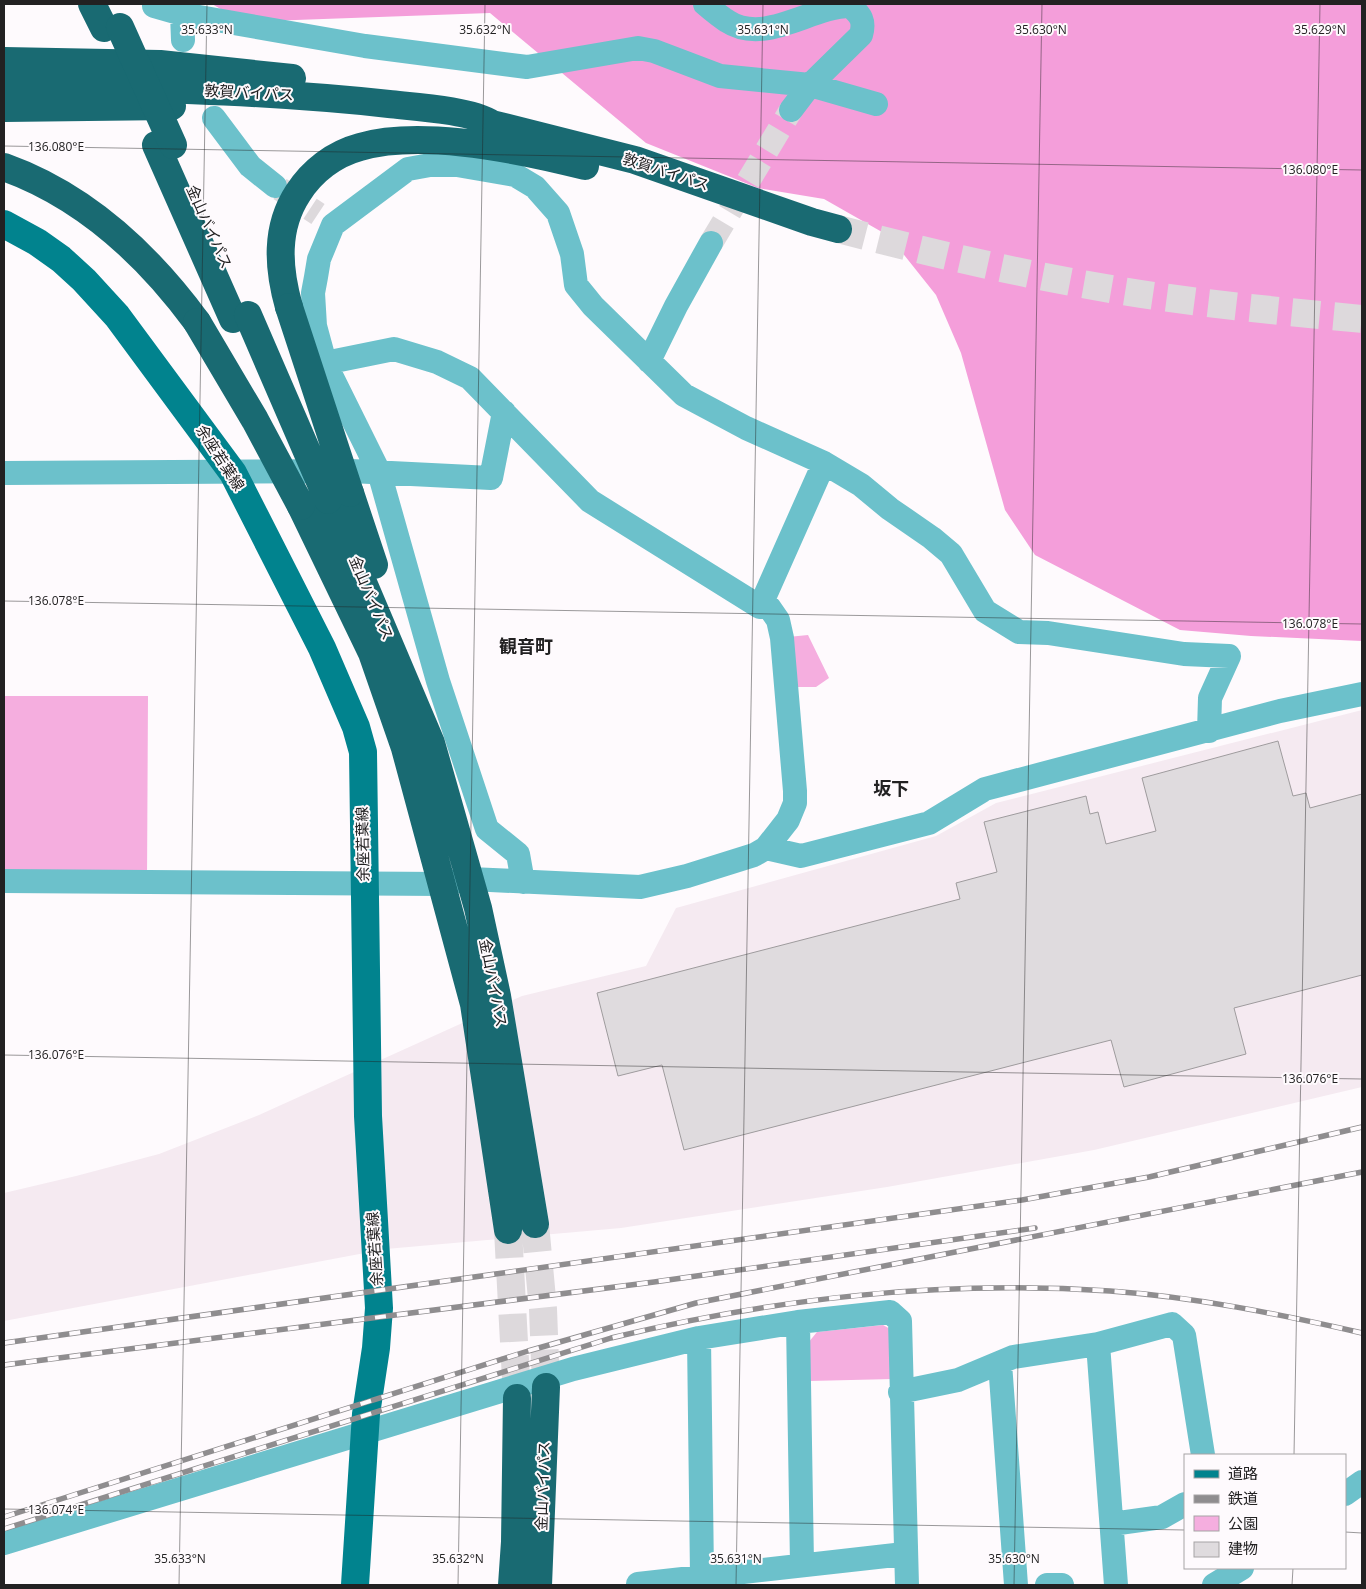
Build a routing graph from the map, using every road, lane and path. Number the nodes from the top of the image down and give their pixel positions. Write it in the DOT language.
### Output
graph roads {
  1 [pos="92,4"];
  2 [pos="705,4"];
  3 [pos="154,6"];
  4 [pos="182,14"];
  5 [pos="111,19"];
  6 [pos="183,40"];
  7 [pos="4,61"];
  8 [pos="4,84"];
  9 [pos="810,85"];
  10 [pos="876,104"];
  11 [pos="4,108"];
  12 [pos="791,110"];
  13 [pos="214,118"];
  14 [pos="492,124"];
  15 [pos="635,160"];
  16 [pos="4,166"];
  17 [pos="275,186"];
  18 [pos="812,222"];
  19 [pos="4,224"];
  20 [pos="838,229"];
  21 [pos="711,243"];
  22 [pos="649,361"];
  23 [pos="325,364"];
  24 [pos="504,412"];
  25 [pos="824,463"];
  26 [pos="379,472"];
  27 [pos="4,473"];
  28 [pos="232,473"];
  29 [pos="323,500"];
  30 [pos="760,607"];
  31 [pos="1362,694"];
  32 [pos="1209,731"];
  33 [pos="766,848"];
  34 [pos="469,879"];
  35 [pos="4,881"];
  36 [pos="364,882"];
  37 [pos="522,882"];
  38 [pos="442,884"];
  39 [pos="535,1224"];
  40 [pos="508,1230"];
  41 [pos="798,1322"];
  42 [pos="699,1338"];
  43 [pos="1098,1344"];
  44 [pos="1000,1363"];
  45 [pos="546,1387"];
  46 [pos="900,1392"];
  47 [pos="517,1398"];
  48 [pos="365,1432"];
  49 [pos="1203,1454"];
  50 [pos="1362,1482"];
  51 [pos="1346,1493"];
  52 [pos="1184,1505"];
  53 [pos="1112,1524"];
  54 [pos="4,1542"];
  55 [pos="904,1554"];
  56 [pos="802,1564"];
  57 [pos="1240,1569"];
  58 [pos="702,1575"];
  59 [pos="638,1584"];
  60 [pos="354,1585"];
  61 [pos="512,1585"];
  62 [pos="538,1585"];
  63 [pos="907,1585"];
  64 [pos="1016,1585"];
  65 [pos="1047,1585"];
  66 [pos="1062,1585"];
  67 [pos="1116,1585"];
  68 [pos="1214,1585"];
  1 -- 5 [label="highway, 金山バイパス"];
  2 -- 9 [label="street"];
  3 -- 4 [label="street"];
  4 -- 6 [label="street"];
  4 -- 9 [label="street"];
  5 -- 29 [label="highway, 金山バイパス, bridge"];
  7 -- 15 [label="highway"];
  8 -- 14 [label="highway, 敦賀バイパス"];
  9 -- 10 [label="street"];
  9 -- 12 [label="street"];
  11 -- 14 [label="highway, 敦賀バイパス"];
  13 -- 17 [label="street"];
  14 -- 15 [label="highway, 敦賀バイパス"];
  15 -- 18 [label="highway, 敦賀バイパス"];
  16 -- 29 [label="highway, 金山バイパス, bridge"];
  18 -- 20 [label="highway, 敦賀バイパス"];
  18 -- 29 [label="highway, bridge"];
  19 -- 28 [label="main road, 余座若葉線"];
  21 -- 22 [label="street"];
  22 -- 23 [label="street"];
  22 -- 25 [label="street"];
  23 -- 24 [label="street"];
  23 -- 26 [label="street"];
  24 -- 26 [label="street"];
  24 -- 30 [label="street"];
  25 -- 30 [label="street"];
  25 -- 32 [label="street"];
  26 -- 28 [label="street"];
  26 -- 37 [label="street"];
  27 -- 28 [label="street"];
  28 -- 36 [label="main road, 余座若葉線"];
  29 -- 34 [label="highway, 金山バイパス"];
  29 -- 38 [label="highway, 金山バイパス"];
  30 -- 33 [label="street"];
  31 -- 32 [label="street"];
  32 -- 33 [label="street"];
  33 -- 37 [label="street"];
  34 -- 37 [label="street"];
  34 -- 38 [label="street"];
  34 -- 39 [label="highway, 金山バイパス"];
  35 -- 36 [label="street"];
  36 -- 38 [label="street"];
  36 -- 48 [label="main road, 余座若葉線"];
  38 -- 40 [label="highway, 金山バイパス"];
  41 -- 42 [label="street"];
  41 -- 46 [label="street"];
  41 -- 56 [label="street"];
  42 -- 48 [label="street"];
  42 -- 58 [label="street"];
  43 -- 44 [label="street"];
  43 -- 49 [label="street"];
  43 -- 53 [label="street"];
  44 -- 46 [label="street"];
  44 -- 64 [label="street"];
  45 -- 62 [label="highway, 金山バイパス"];
  46 -- 55 [label="street"];
  47 -- 61 [label="highway, 金山バイパス"];
  48 -- 54 [label="street"];
  48 -- 60 [label="main road, 余座若葉線"];
  50 -- 51 [label="street"];
  52 -- 53 [label="street"];
  53 -- 67 [label="street"];
  55 -- 56 [label="street"];
  55 -- 63 [label="street"];
  56 -- 58 [label="street"];
  57 -- 68 [label="street"];
  58 -- 59 [label="street"];
  65 -- 66 [label="street"];
}
